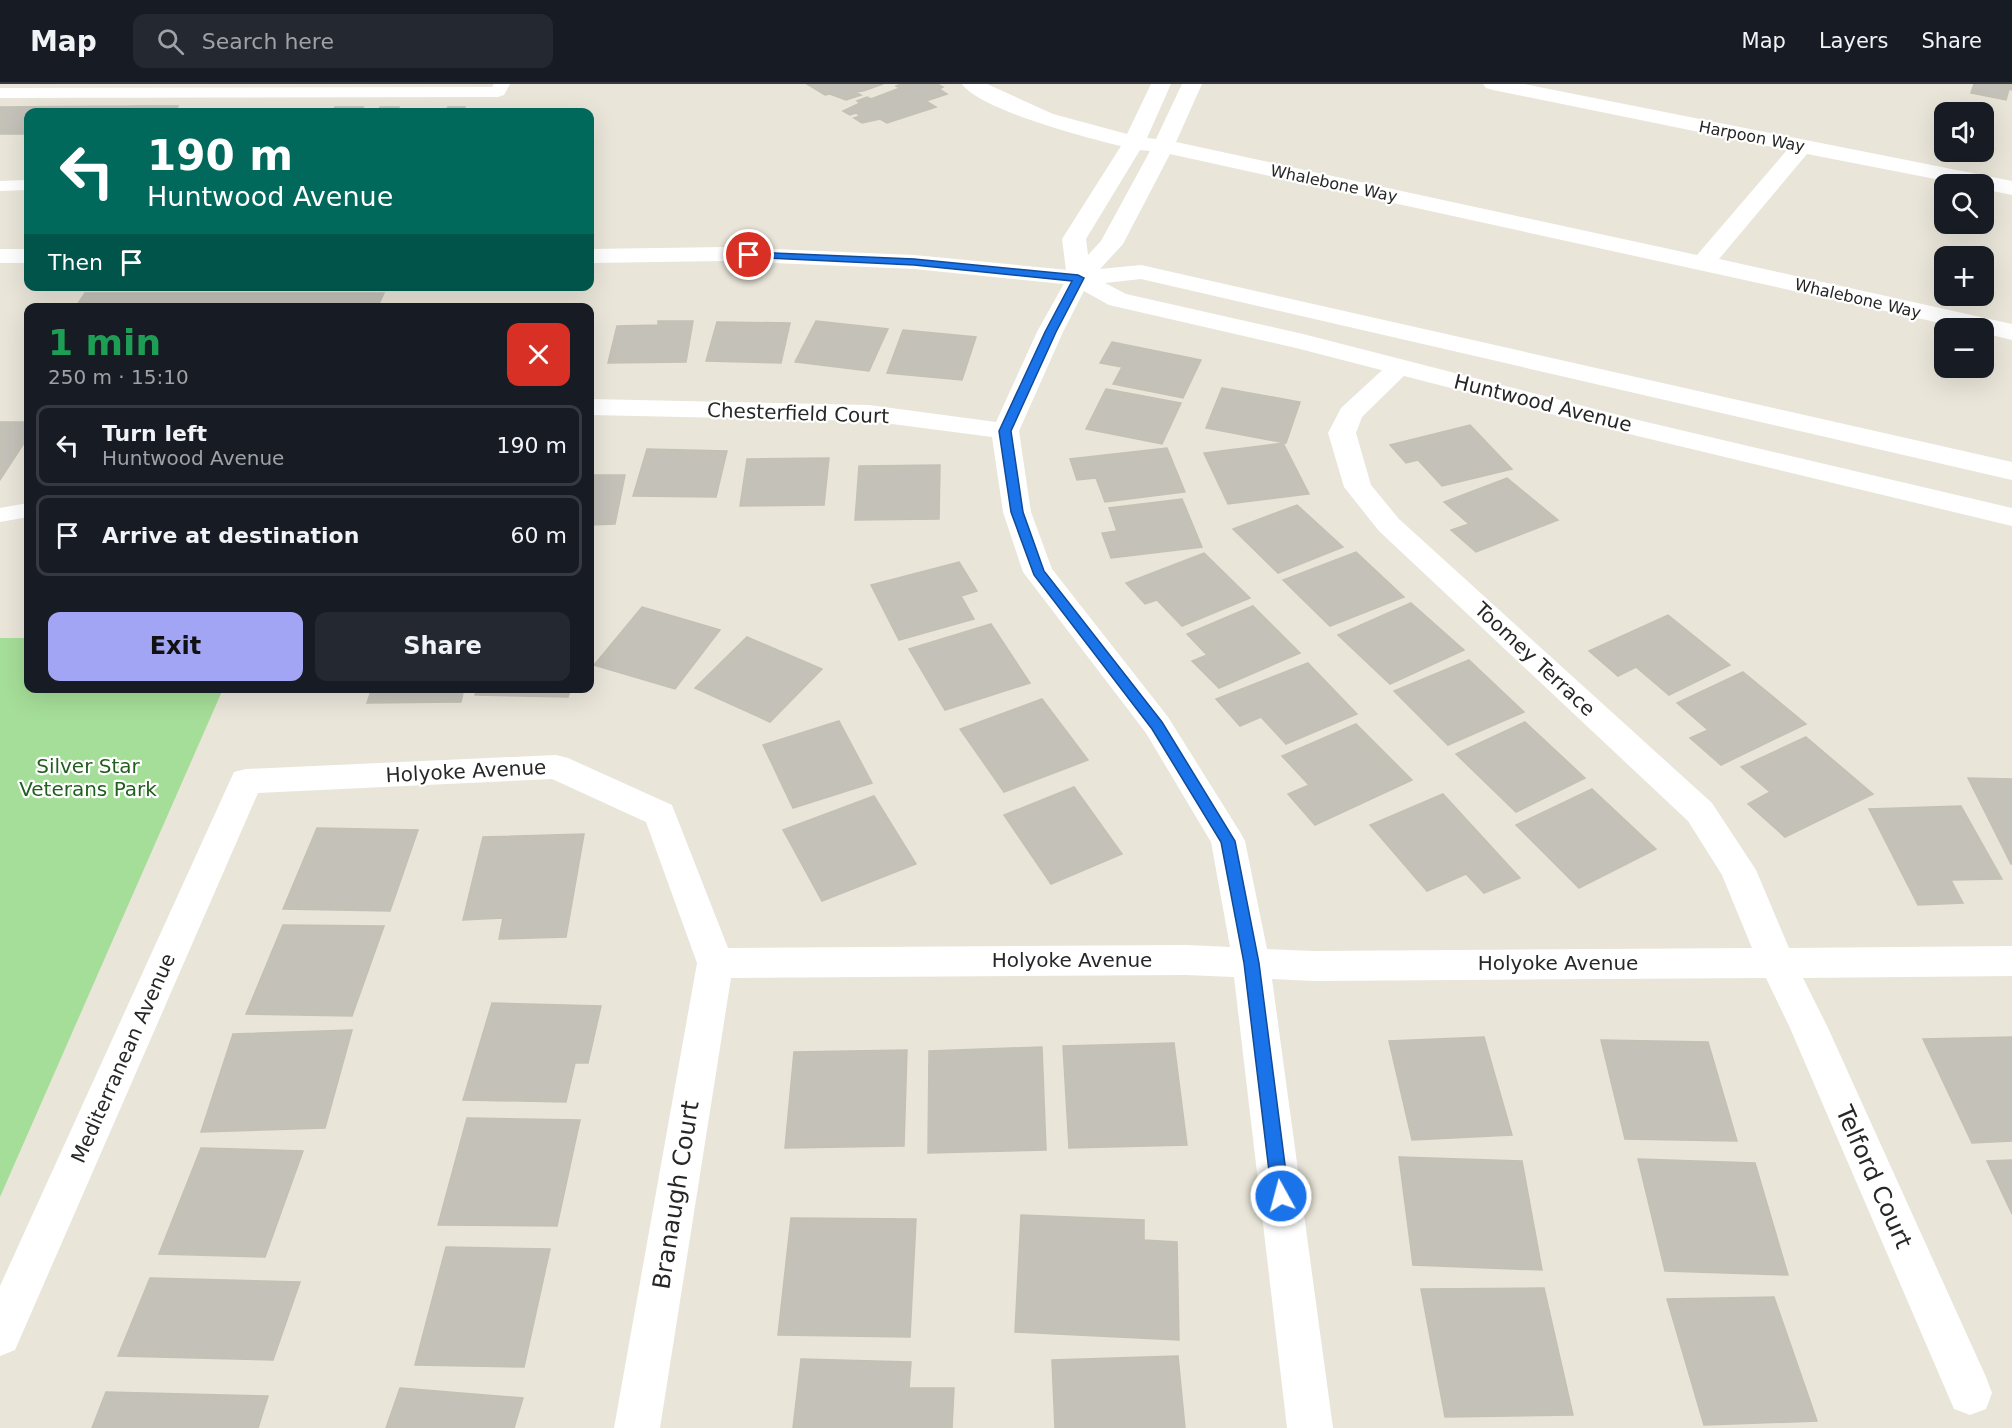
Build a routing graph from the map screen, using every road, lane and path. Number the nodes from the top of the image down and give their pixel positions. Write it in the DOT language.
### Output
graph roads {
  1 [pos="502,84"];
  2 [pos="972,84"];
  3 [pos="1161,84"];
  4 [pos="1192,84"];
  5 [pos="1493,84"];
  6 [pos="0,93"];
  7 [pos="1134,142"];
  8 [pos="1802,146"];
  9 [pos="1162,147"];
  10 [pos="24,185"];
  11 [pos="0,186"];
  12 [pos="2012,188"];
  13 [pos="0,256"];
  14 [pos="24,256"];
  15 [pos="594,256"];
  16 [pos="1703,262"];
  17 [pos="1078,278"];
  18 [pos="2012,332"];
  19 [pos="1400,367"];
  20 [pos="594,407"];
  21 [pos="1005,431"];
  22 [pos="2012,471"];
  23 [pos="24,511"];
  24 [pos="0,515"];
  25 [pos="2012,517"];
  26 [pos="246,781"];
  27 [pos="1776,961"];
  28 [pos="2012,961"];
  29 [pos="715,963"];
  30 [pos="1251,963"];
  31 [pos="0,1335"];
  32 [pos="1970,1393"];
  33 [pos="637,1428"];
  34 [pos="1310,1428"];
  1 -- 6 [label="lane"];
  2 -- 7 [label="street, Whalebone Way"];
  3 -- 7 [label="street"];
  4 -- 9 [label="street"];
  5 -- 8 [label="street, Harpoon Way"];
  7 -- 9 [label="street, Whalebone Way"];
  7 -- 17 [label="street"];
  8 -- 12 [label="street, Harpoon Way"];
  8 -- 16 [label="street"];
  9 -- 16 [label="street, Whalebone Way"];
  9 -- 17 [label="street"];
  10 -- 11 [label="lane"];
  13 -- 14 [label="street"];
  15 -- 17 [label="street, Huntwood Avenue"];
  16 -- 18 [label="street, Whalebone Way"];
  17 -- 19 [label="street, Huntwood Avenue"];
  17 -- 21 [label="street"];
  17 -- 22 [label="street, Huntwood Avenue"];
  19 -- 25 [label="street, Huntwood Avenue"];
  19 -- 27 [label="street, Toomey Terrace"];
  20 -- 21 [label="street, Chesterfield Court"];
  21 -- 30 [label="street"];
  23 -- 24 [label="lane"];
  26 -- 29 [label="street, Holyoke Avenue"];
  26 -- 31 [label="street, Mediterranean Avenue"];
  27 -- 28 [label="street, Holyoke Avenue"];
  27 -- 30 [label="street, Holyoke Avenue"];
  27 -- 32 [label="street, Telford Court"];
  29 -- 30 [label="street, Holyoke Avenue"];
  29 -- 33 [label="street, Branaugh Court"];
  30 -- 34 [label="street"];
}
